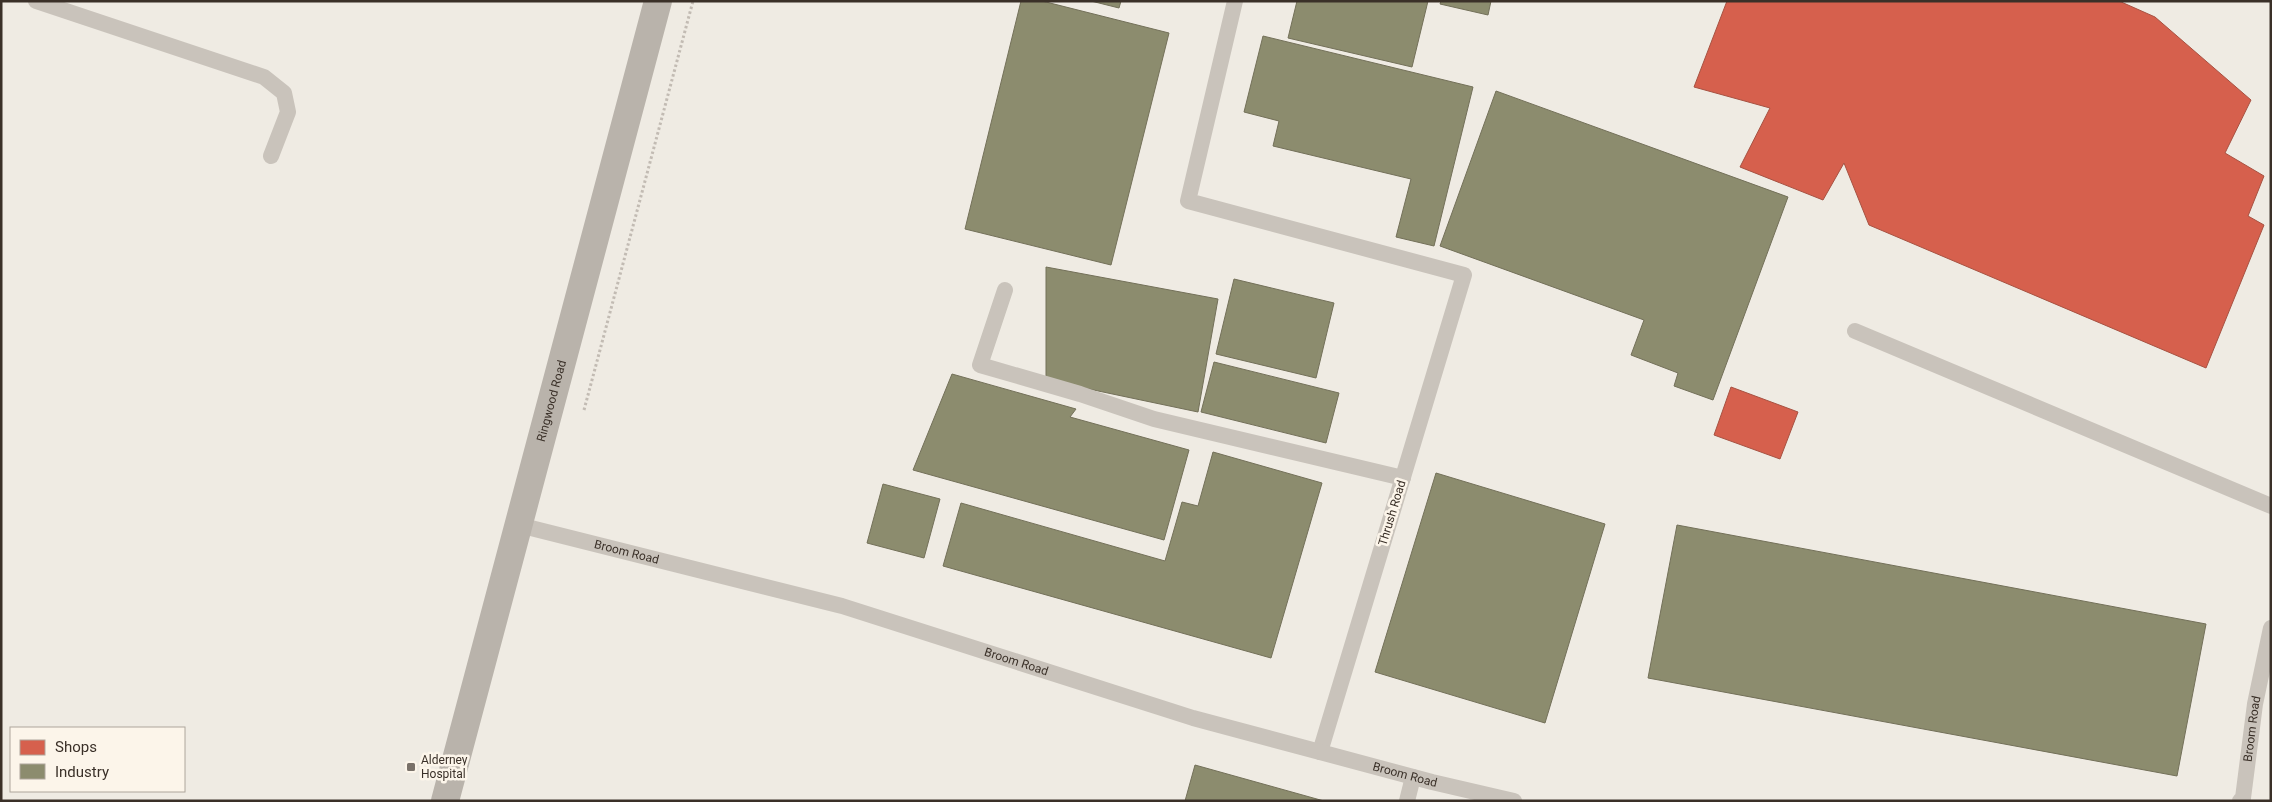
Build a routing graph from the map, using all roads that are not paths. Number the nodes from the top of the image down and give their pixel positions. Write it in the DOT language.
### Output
graph roads {
  1 [pos="36,1"];
  2 [pos="658,1"];
  3 [pos="1235,1"];
  4 [pos="271,156"];
  5 [pos="1005,290"];
  6 [pos="1855,331"];
  7 [pos="1403,478"];
  8 [pos="2271,506"];
  9 [pos="519,525"];
  10 [pos="2271,628"];
  11 [pos="1320,752"];
  12 [pos="1412,777"];
  13 [pos="445,801"];
  14 [pos="1407,801"];
  15 [pos="1514,801"];
  16 [pos="2240,801"];
  1 -- 4 [label="lane"];
  2 -- 9 [label="main road, Ringwood Road"];
  3 -- 7 [label="lane, Thrush Road"];
  5 -- 7 [label="lane"];
  6 -- 8 [label="lane"];
  7 -- 11 [label="lane, Thrush Road"];
  9 -- 11 [label="lane, Broom Road"];
  9 -- 13 [label="main road, Ringwood Road"];
  10 -- 16 [label="lane, Broom Road"];
  11 -- 12 [label="lane, Broom Road"];
  12 -- 14 [label="lane"];
  12 -- 15 [label="lane, Broom Road"];
}
